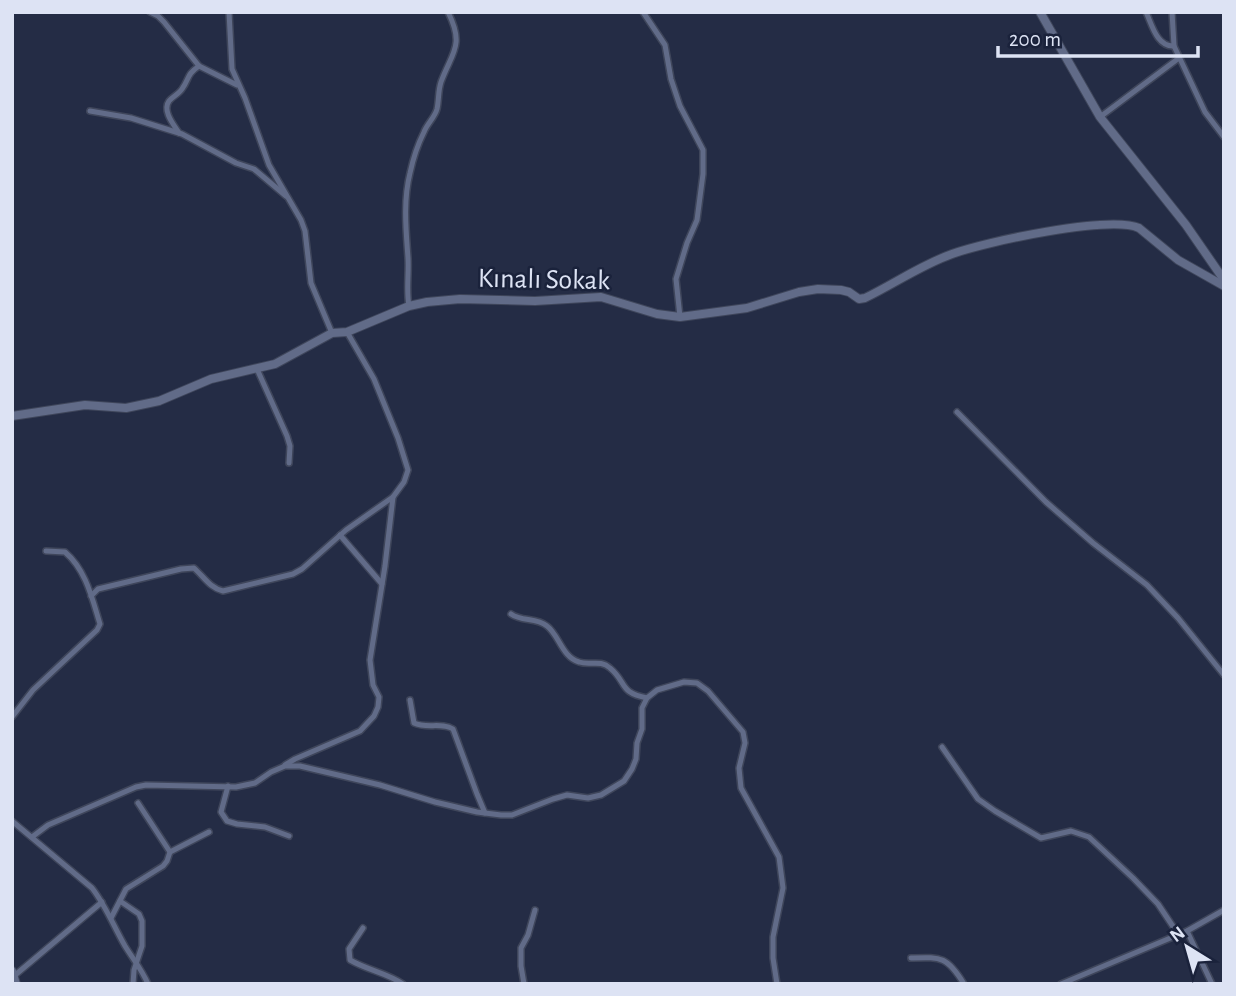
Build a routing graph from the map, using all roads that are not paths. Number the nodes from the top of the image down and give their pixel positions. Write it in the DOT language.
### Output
graph roads {
  1 [pos="150,12"];
  2 [pos="229,12"];
  3 [pos="448,12"];
  4 [pos="643,12"];
  5 [pos="1040,12"];
  6 [pos="1146,12"];
  7 [pos="1172,12"];
  8 [pos="1174,46"];
  9 [pos="1179,58"];
  10 [pos="198,66"];
  11 [pos="240,87"];
  12 [pos="90,111"];
  13 [pos="1100,117"];
  14 [pos="179,133"];
  15 [pos="1224,137"];
  16 [pos="286,196"];
  17 [pos="1224,280"];
  18 [pos="1224,286"];
  19 [pos="409,306"];
  20 [pos="680,317"];
  21 [pos="347,331"];
  22 [pos="332,333"];
  23 [pos="257,369"];
  24 [pos="957,412"];
  25 [pos="12,416"];
  26 [pos="289,463"];
  27 [pos="393,498"];
  28 [pos="340,535"];
  29 [pos="46,551"];
  30 [pos="382,584"];
  31 [pos="91,596"];
  32 [pos="511,614"];
  33 [pos="1224,675"];
  34 [pos="647,698"];
  35 [pos="410,700"];
  36 [pos="12,717"];
  37 [pos="942,747"];
  38 [pos="285,765"];
  39 [pos="228,786"];
  40 [pos="138,803"];
  41 [pos="485,813"];
  42 [pos="12,821"];
  43 [pos="209,832"];
  44 [pos="289,836"];
  45 [pos="32,837"];
  46 [pos="170,852"];
  47 [pos="120,901"];
  48 [pos="102,902"];
  49 [pos="535,910"];
  50 [pos="1224,910"];
  51 [pos="111,918"];
  52 [pos="363,928"];
  53 [pos="1187,931"];
  54 [pos="1178,934"];
  55 [pos="911,958"];
  56 [pos="136,963"];
  57 [pos="14,977"];
  58 [pos="133,984"];
  59 [pos="148,984"];
  60 [pos="403,984"];
  61 [pos="524,984"];
  62 [pos="777,984"];
  63 [pos="964,984"];
  64 [pos="1061,984"];
  65 [pos="1212,984"];
  1 -- 10 [label="street"];
  2 -- 11 [label="street"];
  3 -- 19 [label="street"];
  4 -- 20 [label="street"];
  5 -- 13 [label="street"];
  6 -- 8 [label="street"];
  7 -- 8 [label="street"];
  8 -- 9 [label="street"];
  9 -- 13 [label="street"];
  9 -- 15 [label="street"];
  10 -- 11 [label="street"];
  10 -- 14 [label="street"];
  11 -- 16 [label="street"];
  12 -- 14 [label="street"];
  13 -- 17 [label="street"];
  14 -- 16 [label="street"];
  16 -- 22 [label="street"];
  18 -- 20 [label="street, Kınalı Sokak"];
  19 -- 20 [label="street, Kınalı Sokak"];
  19 -- 21 [label="street, Kınalı Sokak"];
  21 -- 22 [label="street, Kınalı Sokak"];
  21 -- 27 [label="street"];
  22 -- 23 [label="street, Kınalı Sokak"];
  23 -- 25 [label="street, Kınalı Sokak"];
  23 -- 26 [label="street"];
  24 -- 33 [label="street"];
  27 -- 28 [label="street"];
  27 -- 30 [label="street"];
  28 -- 30 [label="street"];
  28 -- 31 [label="street"];
  29 -- 31 [label="street"];
  30 -- 38 [label="street"];
  31 -- 36 [label="street"];
  32 -- 34 [label="street"];
  34 -- 41 [label="street"];
  34 -- 62 [label="street"];
  35 -- 41 [label="street"];
  37 -- 54 [label="street"];
  38 -- 39 [label="street"];
  38 -- 41 [label="street"];
  39 -- 44 [label="street"];
  39 -- 45 [label="street"];
  40 -- 46 [label="street"];
  42 -- 45 [label="street"];
  43 -- 46 [label="street"];
  45 -- 48 [label="street"];
  46 -- 47 [label="street"];
  47 -- 51 [label="street"];
  47 -- 56 [label="street"];
  48 -- 51 [label="street"];
  48 -- 57 [label="street"];
  49 -- 61 [label="street"];
  50 -- 53 [label="street"];
  51 -- 56 [label="street"];
  52 -- 60 [label="street"];
  53 -- 54 [label="street"];
  53 -- 65 [label="street"];
  54 -- 64 [label="street"];
  55 -- 63 [label="street"];
  56 -- 58 [label="street"];
  56 -- 59 [label="street"];
}
